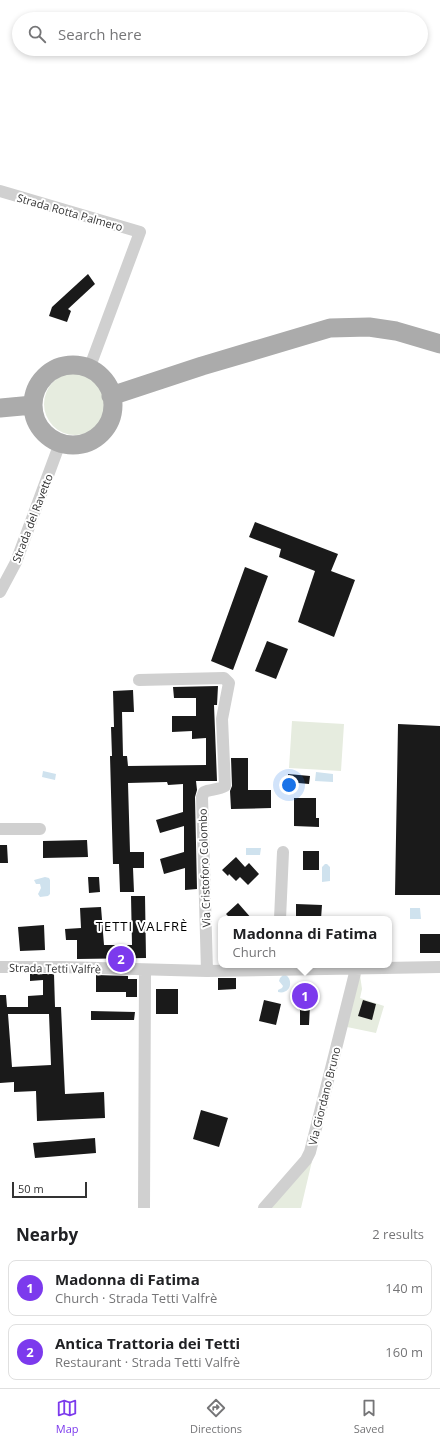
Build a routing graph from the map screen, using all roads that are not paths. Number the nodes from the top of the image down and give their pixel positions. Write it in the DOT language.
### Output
graph roads {
  1 [pos="0,191"];
  2 [pos="440,344"];
  3 [pos="89,369"];
  4 [pos="111,396"];
  5 [pos="33,406"];
  6 [pos="0,408"];
  7 [pos="60,443"];
  8 [pos="0,592"];
  9 [pos="139,680"];
  10 [pos="0,829"];
  11 [pos="40,829"];
  12 [pos="283,852"];
  13 [pos="280,916"];
  14 [pos="0,967"];
  15 [pos="440,967"];
  16 [pos="260,968"];
  17 [pos="317,968"];
  18 [pos="356,969"];
  19 [pos="145,970"];
  20 [pos="207,971"];
  21 [pos="144,1208"];
  22 [pos="264,1208"];
  1 -- 3 [label="street, Strada Rotta Palmero"];
  2 -- 4 [label="main road"];
  3 -- 4 [label="main road"];
  3 -- 5 [label="main road"];
  4 -- 7 [label="main road"];
  5 -- 6 [label="main road"];
  5 -- 7 [label="main road"];
  7 -- 8 [label="street, Strada del Ravetto"];
  9 -- 20 [label="street, Via Cristoforo Colombo"];
  10 -- 11 [label="street"];
  12 -- 13 [label="street"];
  14 -- 19 [label="street, Strada Tetti Valfrè"];
  15 -- 18 [label="street, Strada Tetti Valfrè"];
  16 -- 20 [label="street, Strada Tetti Valfrè"];
  17 -- 18 [label="street, Strada Tetti Valfrè"];
  18 -- 22 [label="street, Via Giordano Bruno"];
  19 -- 20 [label="street, Strada Tetti Valfrè"];
  19 -- 21 [label="street"];
}
